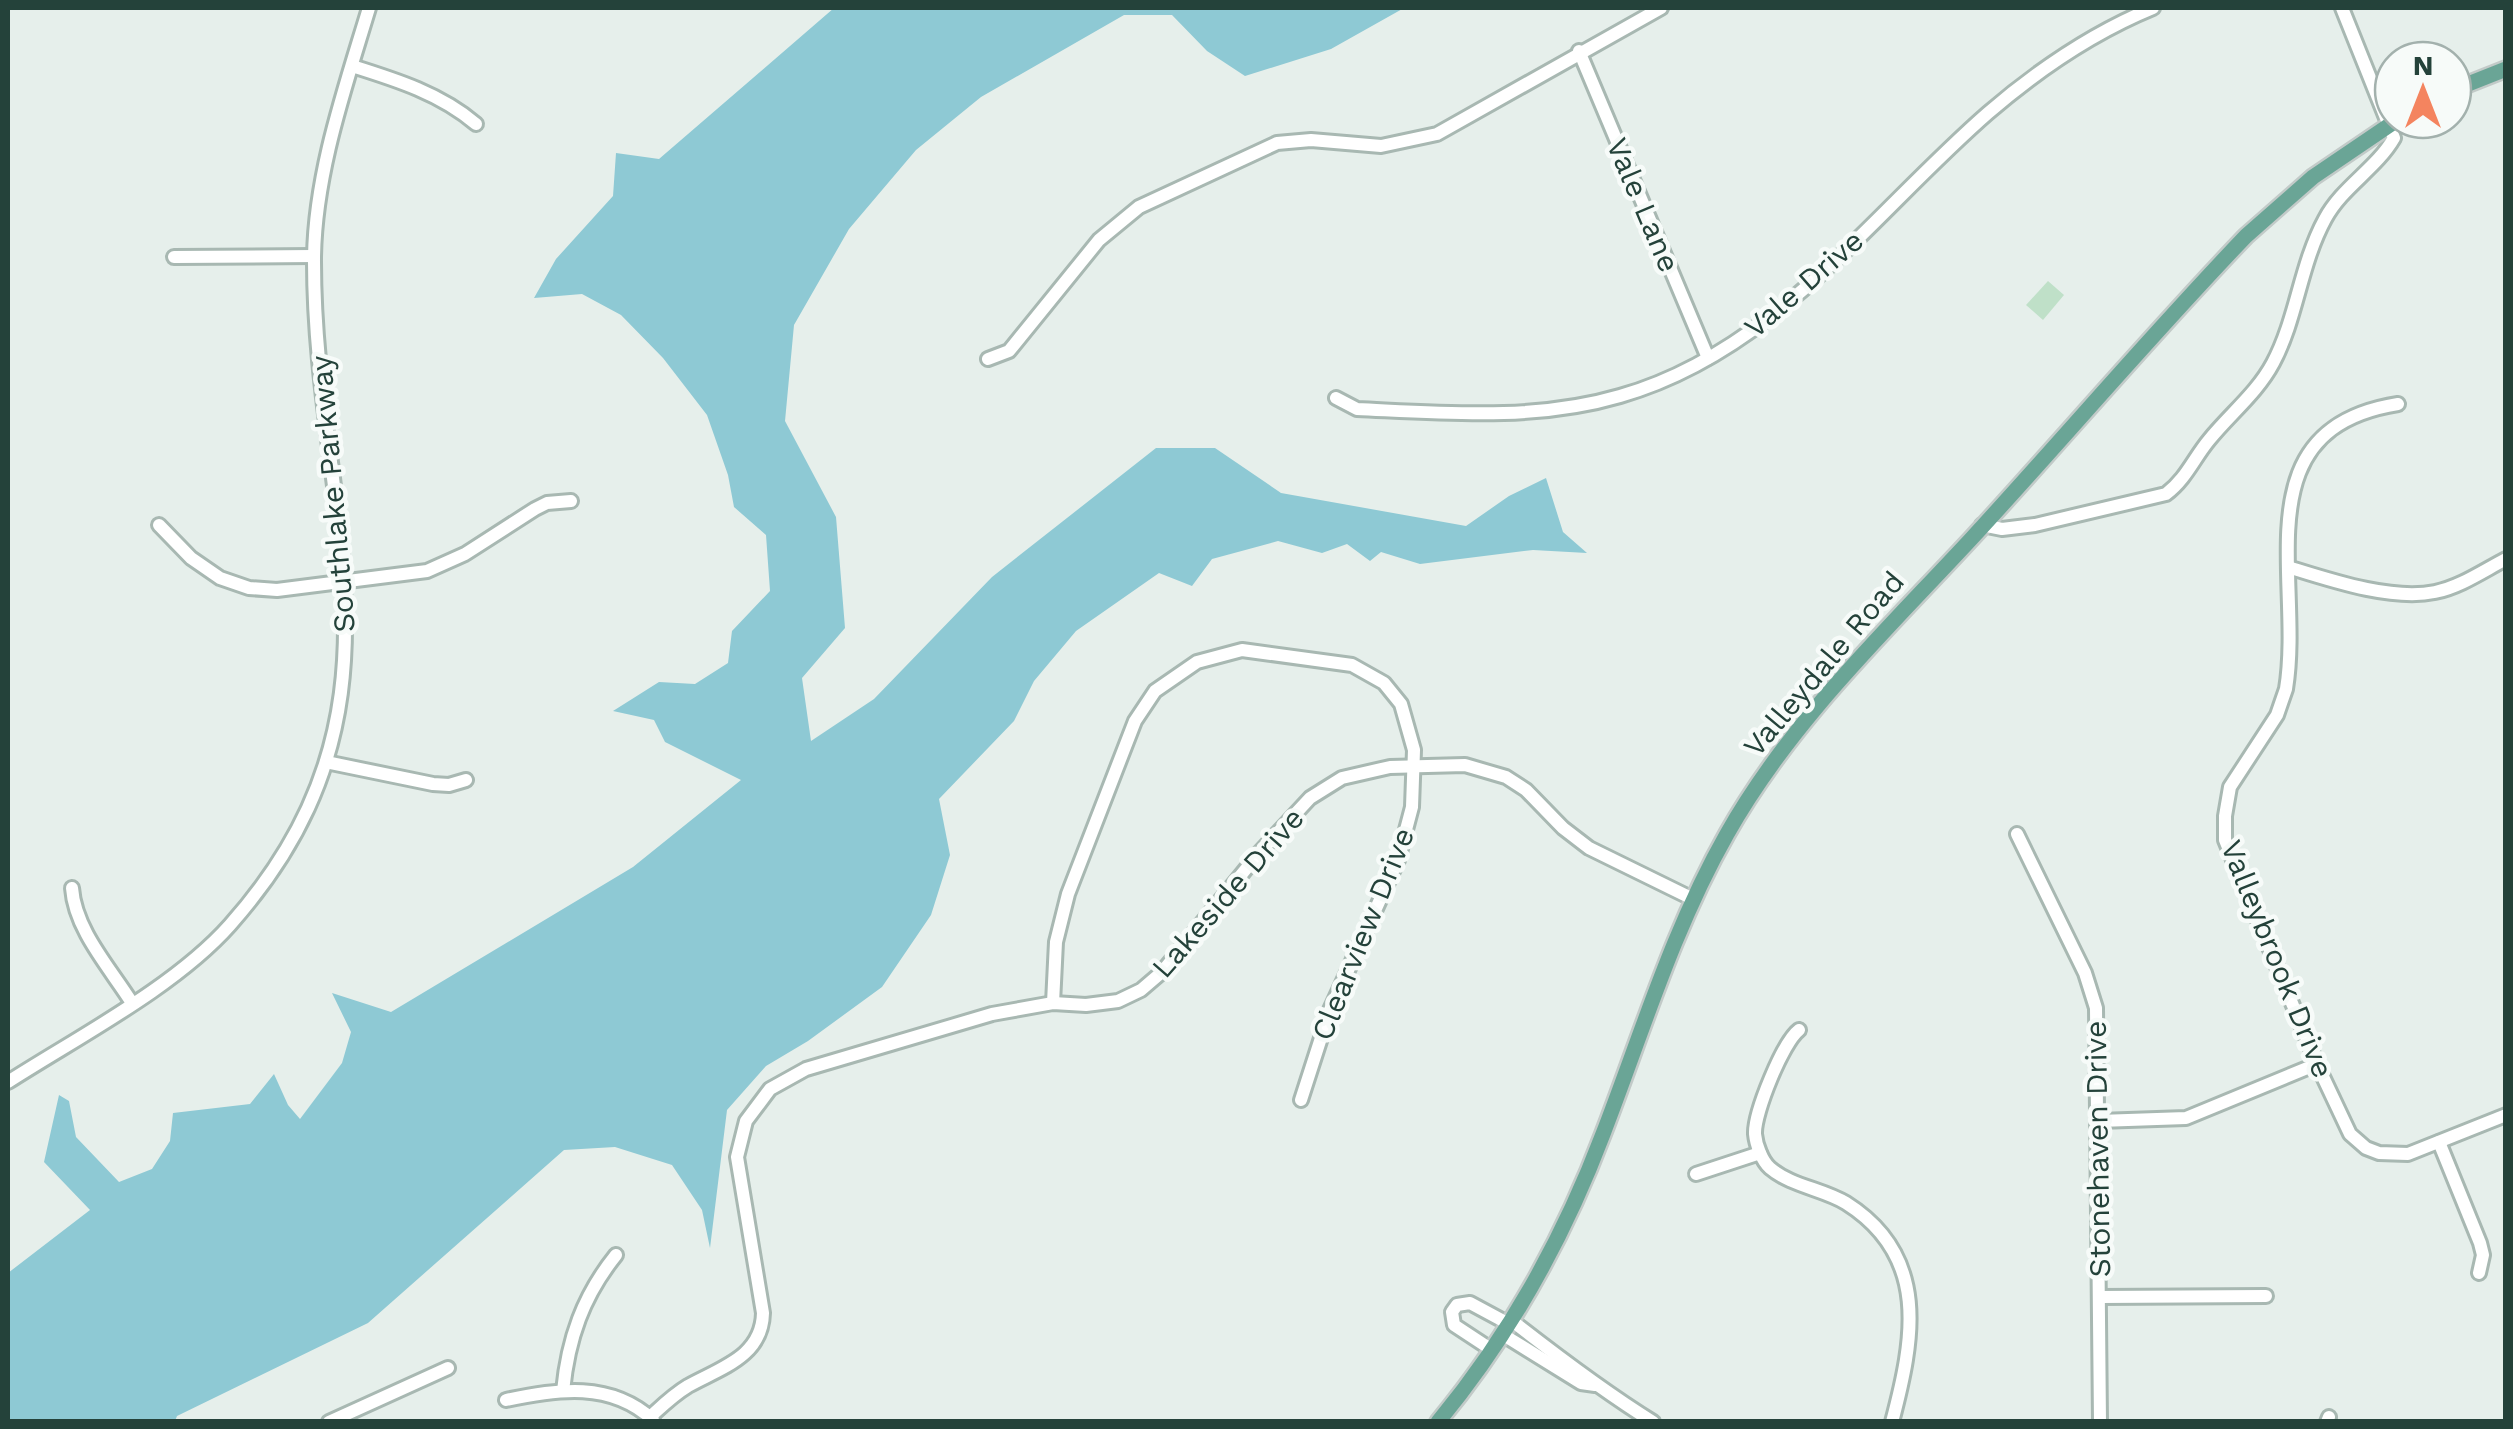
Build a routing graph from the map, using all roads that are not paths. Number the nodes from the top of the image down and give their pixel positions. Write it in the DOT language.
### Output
graph roads {
  1 [pos="370,8"];
  2 [pos="1661,8"];
  3 [pos="2153,8"];
  4 [pos="2342,8"];
  5 [pos="1579,52"];
  6 [pos="352,66"];
  7 [pos="2506,69"];
  8 [pos="2373,77"];
  9 [pos="2473,82"];
  10 [pos="476,124"];
  11 [pos="2373,136"];
  12 [pos="2392,140"];
  13 [pos="314,256"];
  14 [pos="174,257"];
  15 [pos="1708,358"];
  16 [pos="988,359"];
  17 [pos="1336,398"];
  18 [pos="2398,404"];
  19 [pos="571,500"];
  20 [pos="159,526"];
  21 [pos="1982,526"];
  22 [pos="2506,558"];
  23 [pos="2288,567"];
  24 [pos="345,582"];
  25 [pos="326,762"];
  26 [pos="1414,765"];
  27 [pos="466,780"];
  28 [pos="2016,834"];
  29 [pos="72,888"];
  30 [pos="1693,898"];
  31 [pos="132,1003"];
  32 [pos="1052,1003"];
  33 [pos="1798,1030"];
  34 [pos="2317,1064"];
  35 [pos="8,1082"];
  36 [pos="1301,1100"];
  37 [pos="2506,1114"];
  38 [pos="2099,1121"];
  39 [pos="2440,1142"];
  40 [pos="1760,1153"];
  41 [pos="1696,1174"];
  42 [pos="616,1255"];
  43 [pos="2479,1273"];
  44 [pos="2266,1296"];
  45 [pos="2100,1297"];
  46 [pos="1507,1326"];
  47 [pos="1492,1350"];
  48 [pos="448,1368"];
  49 [pos="564,1391"];
  50 [pos="506,1400"];
  51 [pos="652,1419"];
  52 [pos="329,1422"];
  53 [pos="1438,1422"];
  54 [pos="1653,1422"];
  55 [pos="1892,1422"];
  56 [pos="2100,1422"];
  1 -- 6 [label="street, Southlake Parkway"];
  2 -- 5 [label="street"];
  3 -- 15 [label="street, Vale Drive"];
  4 -- 8 [label="street"];
  5 -- 15 [label="street, Vale Lane"];
  5 -- 16 [label="street"];
  6 -- 10 [label="street"];
  6 -- 13 [label="street, Southlake Parkway"];
  7 -- 9 [label="main road"];
  11 -- 21 [label="main road, Valleydale Road"];
  12 -- 21 [label="street"];
  13 -- 14 [label="street"];
  13 -- 24 [label="street, Southlake Parkway"];
  15 -- 17 [label="street, Vale Drive"];
  18 -- 23 [label="street, Valleybrook Drive"];
  19 -- 24 [label="street"];
  20 -- 24 [label="street"];
  21 -- 30 [label="main road, Valleydale Road"];
  22 -- 23 [label="street"];
  23 -- 34 [label="street, Valleybrook Drive"];
  24 -- 25 [label="street, Southlake Parkway"];
  25 -- 27 [label="street"];
  25 -- 31 [label="street, Southlake Parkway"];
  26 -- 30 [label="street, Lakeside Drive"];
  26 -- 32 [label="street, Lakeside Drive"];
  26 -- 32 [label="street, Clearview Drive"];
  26 -- 36 [label="street, Clearview Drive"];
  28 -- 38 [label="street, Stonehaven Drive"];
  29 -- 31 [label="street"];
  30 -- 46 [label="main road, Valleydale Road"];
  31 -- 35 [label="street, Southlake Parkway"];
  32 -- 51 [label="street, Lakeside Drive"];
  33 -- 40 [label="street"];
  34 -- 38 [label="street"];
  34 -- 39 [label="street, Valleybrook Drive"];
  37 -- 39 [label="street, Valleybrook Drive"];
  38 -- 45 [label="street, Stonehaven Drive"];
  39 -- 43 [label="street"];
  40 -- 41 [label="street"];
  40 -- 55 [label="street"];
  42 -- 49 [label="street"];
  44 -- 45 [label="street"];
  45 -- 56 [label="street, Stonehaven Drive"];
  46 -- 47 [label="main road, Valleydale Road"];
  46 -- 47 [label="street"];
  46 -- 54 [label="street"];
  47 -- 53 [label="main road, Valleydale Road"];
  48 -- 52 [label="street"];
  49 -- 50 [label="street"];
  49 -- 51 [label="street"];
}
